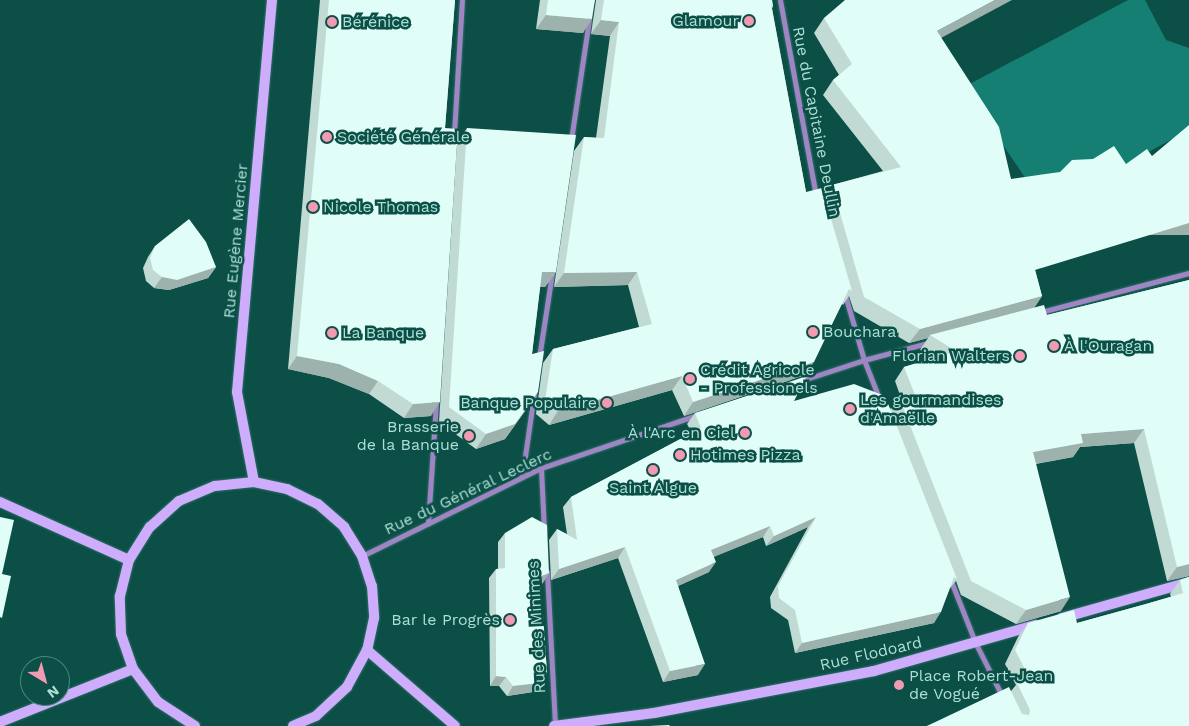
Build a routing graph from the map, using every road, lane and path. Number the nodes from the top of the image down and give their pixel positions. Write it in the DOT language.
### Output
graph roads {
  1 [pos="272,0"];
  2 [pos="462,0"];
  3 [pos="780,0"];
  4 [pos="591,10"];
  5 [pos="453,138"];
  6 [pos="570,146"];
  7 [pos="817,201"];
  8 [pos="553,263"];
  9 [pos="1189,273"];
  10 [pos="842,285"];
  11 [pos="1036,314"];
  12 [pos="941,339"];
  13 [pos="539,360"];
  14 [pos="864,360"];
  15 [pos="790,384"];
  16 [pos="535,390"];
  17 [pos="436,395"];
  18 [pos="882,405"];
  19 [pos="707,412"];
  20 [pos="541,468"];
  21 [pos="522,477"];
  22 [pos="254,482"];
  23 [pos="0,502"];
  24 [pos="428,523"];
  25 [pos="545,537"];
  26 [pos="362,556"];
  27 [pos="129,560"];
  28 [pos="546,567"];
  29 [pos="950,579"];
  30 [pos="1189,582"];
  31 [pos="975,642"];
  32 [pos="367,650"];
  33 [pos="133,669"];
  34 [pos="1006,706"];
  35 [pos="0,722"];
  36 [pos="194,726"];
  37 [pos="293,726"];
  38 [pos="455,726"];
  39 [pos="554,726"];
  1 -- 22 [label="main road, Rue Eugène Mercier"];
  2 -- 5 [label="street"];
  3 -- 7 [label="street, Rue du Capitaine Deullin"];
  4 -- 6 [label="street"];
  8 -- 13 [label="street"];
  9 -- 11 [label="street"];
  10 -- 14 [label="street"];
  12 -- 14 [label="street"];
  14 -- 15 [label="street"];
  14 -- 18 [label="street"];
  16 -- 21 [label="street"];
  17 -- 24 [label="street"];
  19 -- 20 [label="street, Rue du Général Leclerc"];
  20 -- 21 [label="street, Rue du Général Leclerc"];
  20 -- 25 [label="street, Rue des Minimes"];
  21 -- 24 [label="street, Rue du Général Leclerc"];
  22 -- 26 [label="main road"];
  22 -- 27 [label="main road"];
  23 -- 27 [label="main road"];
  24 -- 26 [label="street, Rue du Général Leclerc"];
  26 -- 32 [label="main road"];
  27 -- 33 [label="main road"];
  28 -- 39 [label="street, Rue des Minimes"];
  29 -- 31 [label="street"];
  30 -- 31 [label="main road, Rue Flodoard"];
  31 -- 34 [label="street"];
  31 -- 39 [label="main road, Rue Flodoard"];
  32 -- 37 [label="main road"];
  32 -- 38 [label="main road"];
  33 -- 35 [label="main road"];
  33 -- 36 [label="main road"];
}
